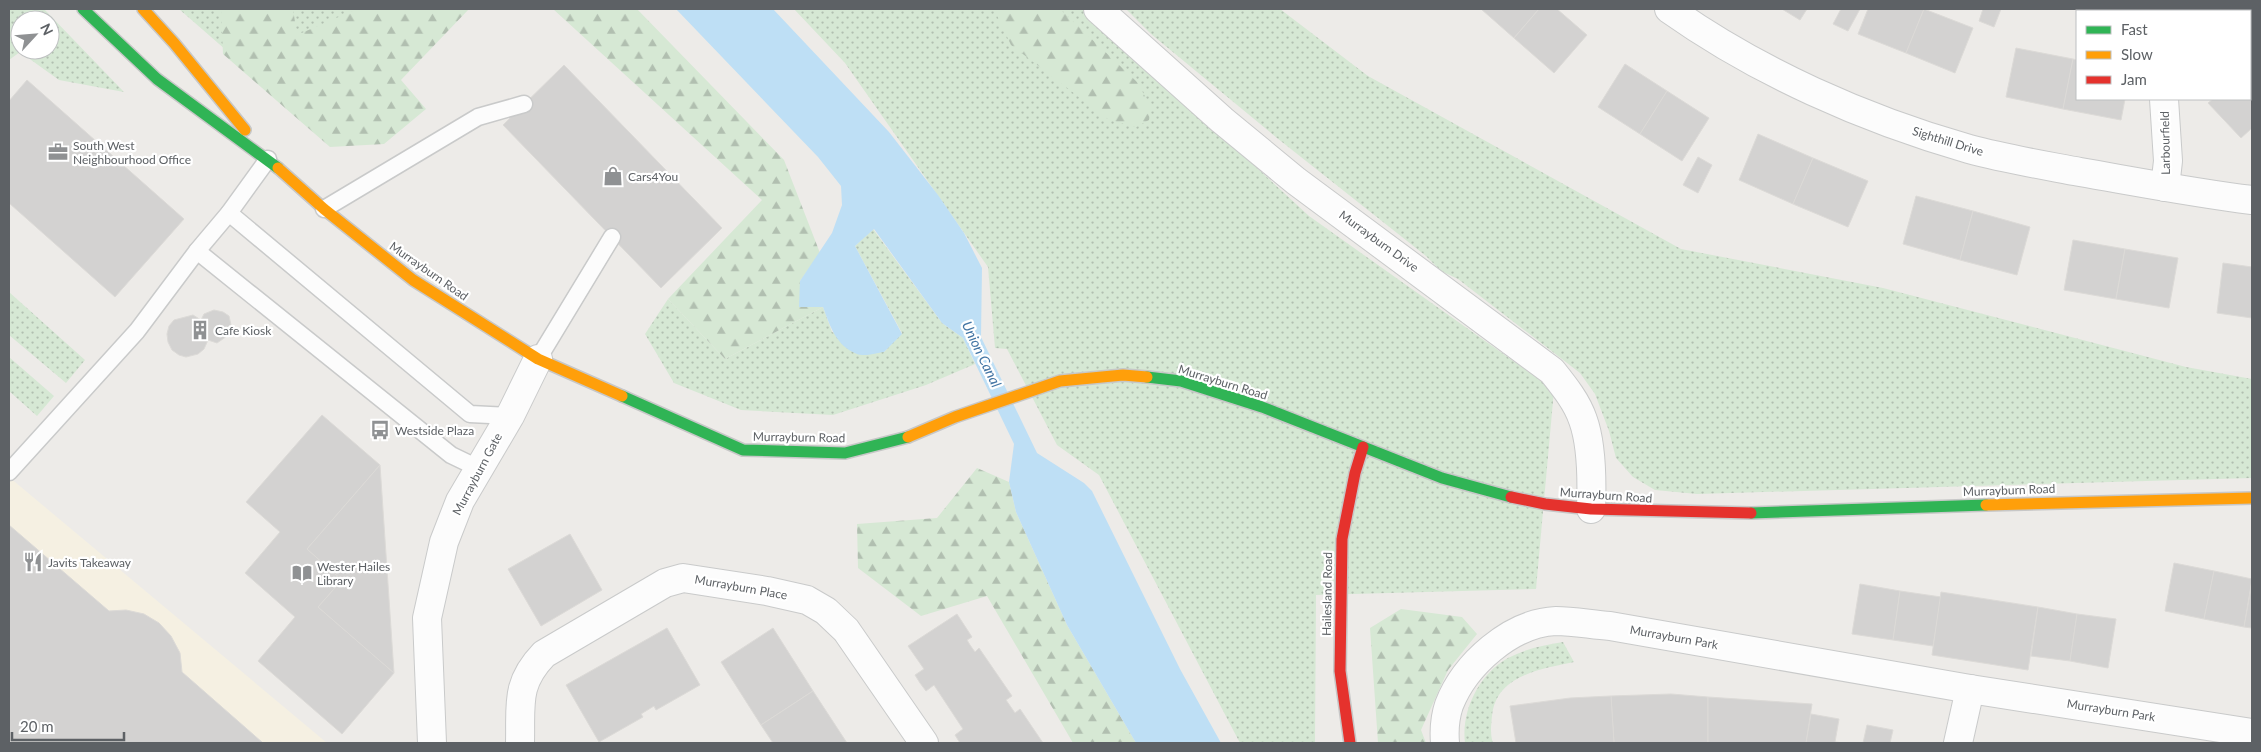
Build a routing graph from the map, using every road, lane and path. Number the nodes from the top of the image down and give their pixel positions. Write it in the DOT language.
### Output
graph roads {
  1 [pos="84,9"];
  2 [pos="143,9"];
  3 [pos="1098,9"];
  4 [pos="1668,9"];
  5 [pos="2164,100"];
  6 [pos="524,104"];
  7 [pos="268,159"];
  8 [pos="2165,187"];
  9 [pos="2252,200"];
  10 [pos="324,210"];
  11 [pos="229,214"];
  12 [pos="612,238"];
  13 [pos="197,251"];
  14 [pos="538,359"];
  15 [pos="510,416"];
  16 [pos="1363,447"];
  17 [pos="478,468"];
  18 [pos="9,472"];
  19 [pos="2252,498"];
  20 [pos="1591,509"];
  21 [pos="1970,689"];
  22 [pos="2252,733"];
  23 [pos="432,743"];
  24 [pos="520,743"];
  25 [pos="924,743"];
  26 [pos="1350,743"];
  27 [pos="1444,743"];
  28 [pos="1958,743"];
  1 -- 7 [label="street, Murrayburn Road"];
  2 -- 7 [label="street, Murrayburn Road"];
  3 -- 20 [label="street, Murrayburn Drive"];
  4 -- 8 [label="street, Sighthill Drive"];
  5 -- 8 [label="street, Larbourfield"];
  6 -- 10 [label="lane"];
  7 -- 10 [label="street, Murrayburn Road"];
  7 -- 11 [label="lane"];
  8 -- 9 [label="street, Sighthill Drive"];
  10 -- 14 [label="street, Murrayburn Road"];
  11 -- 13 [label="lane"];
  11 -- 15 [label="lane"];
  12 -- 14 [label="lane"];
  13 -- 17 [label="lane"];
  13 -- 18 [label="lane"];
  14 -- 15 [label="street, Murrayburn Gate"];
  14 -- 16 [label="street, Murrayburn Road"];
  15 -- 17 [label="street, Murrayburn Gate"];
  16 -- 20 [label="street, Murrayburn Road"];
  16 -- 26 [label="street, Hailesland Road"];
  17 -- 23 [label="street, Murrayburn Gate"];
  19 -- 20 [label="street, Murrayburn Road"];
  21 -- 22 [label="street, Murrayburn Park"];
  21 -- 27 [label="street, Murrayburn Park"];
  21 -- 28 [label="street"];
  24 -- 25 [label="street, Murrayburn Place"];
}
